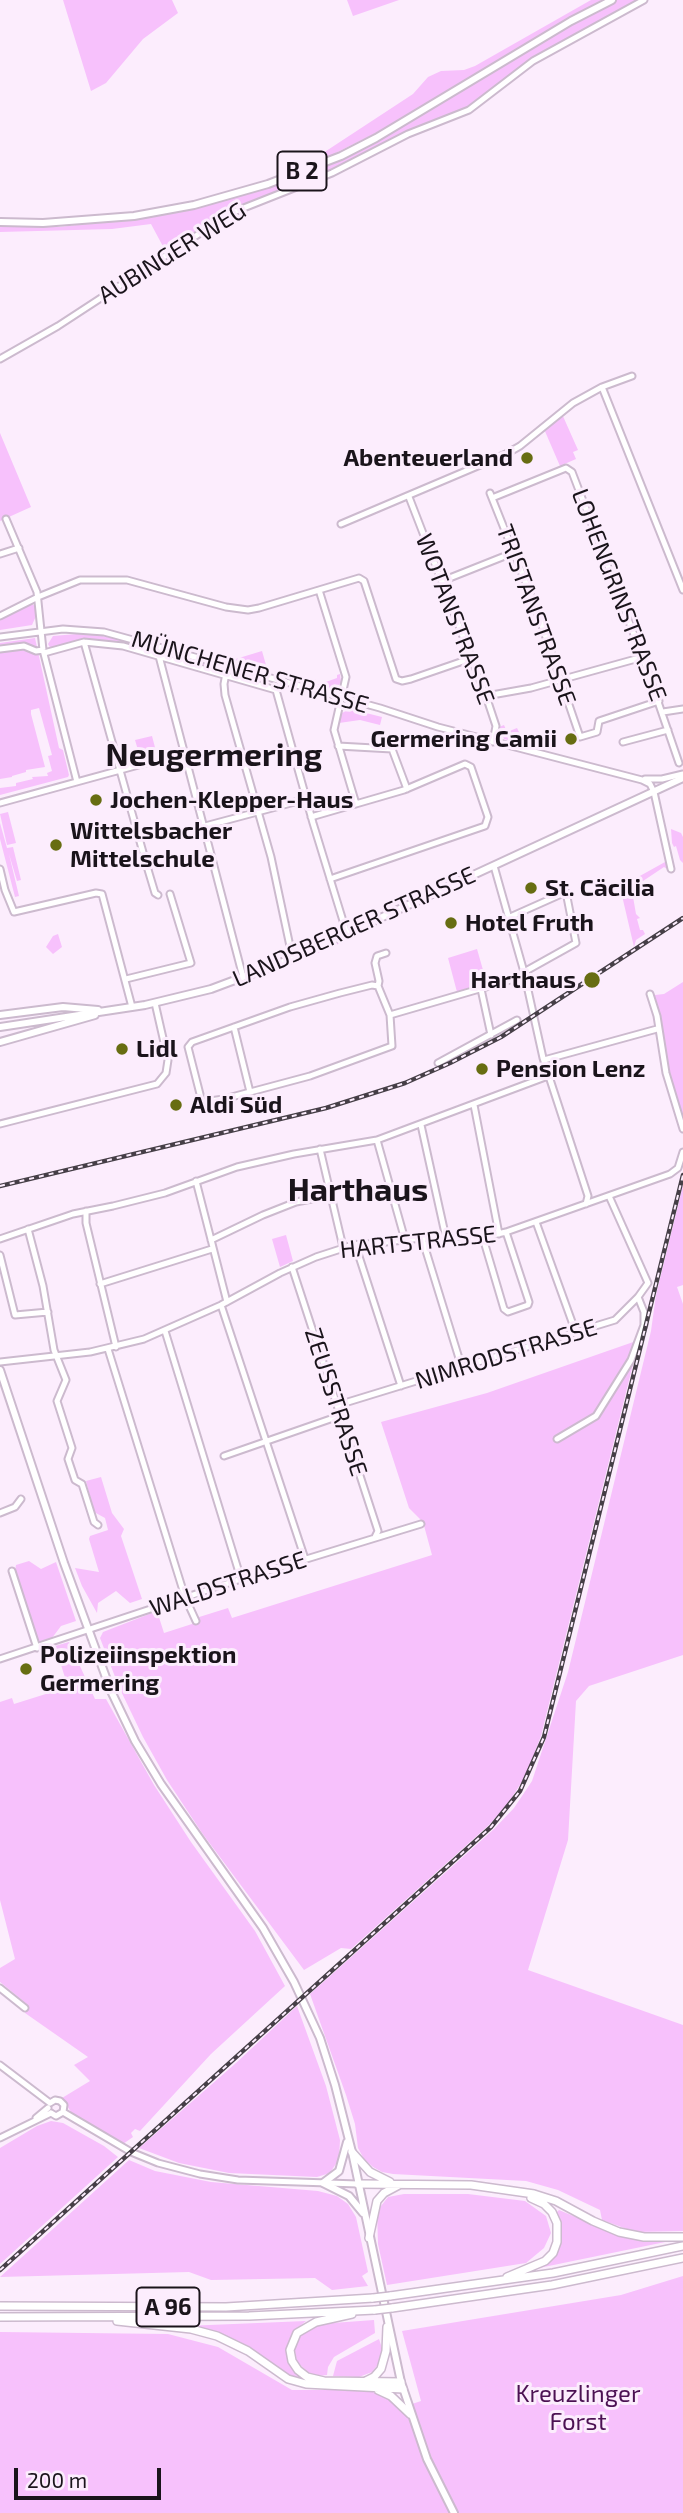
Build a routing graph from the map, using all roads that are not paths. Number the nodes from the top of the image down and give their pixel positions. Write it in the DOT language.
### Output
graph roads {
  1 [pos="612,0"];
  2 [pos="644,0"];
  3 [pos="0,222"];
  4 [pos="0,359"];
  5 [pos="632,376"];
  6 [pos="602,387"];
  7 [pos="491,496"];
  8 [pos="409,497"];
  9 [pos="6,519"];
  10 [pos="341,524"];
  11 [pos="19,548"];
  12 [pos="515,552"];
  13 [pos="0,554"];
  14 [pos="442,581"];
  15 [pos="319,590"];
  16 [pos="683,590"];
  17 [pos="38,597"];
  18 [pos="0,616"];
  19 [pos="41,632"];
  20 [pos="0,637"];
  21 [pos="84,642"];
  22 [pos="0,649"];
  23 [pos="44,651"];
  24 [pos="159,656"];
  25 [pos="643,657"];
  26 [pos="472,658"];
  27 [pos="228,667"];
  28 [pos="226,674"];
  29 [pos="560,680"];
  30 [pos="486,696"];
  31 [pos="341,699"];
  32 [pos="659,701"];
  33 [pos="683,709"];
  34 [pos="663,712"];
  35 [pos="668,730"];
  36 [pos="493,742"];
  37 [pos="623,742"];
  38 [pos="338,746"];
  39 [pos="186,752"];
  40 [pos="680,763"];
  41 [pos="120,771"];
  42 [pos="683,776"];
  43 [pos="642,780"];
  44 [pos="77,782"];
  45 [pos="407,789"];
  46 [pos="654,792"];
  47 [pos="306,799"];
  48 [pos="0,803"];
  49 [pos="356,804"];
  50 [pos="258,811"];
  51 [pos="311,817"];
  52 [pos="205,826"];
  53 [pos="494,866"];
  54 [pos="0,869"];
  55 [pos="671,869"];
  56 [pos="330,879"];
  57 [pos="2,891"];
  58 [pos="170,894"];
  59 [pos="158,895"];
  60 [pos="510,917"];
  61 [pos="348,934"];
  62 [pos="291,951"];
  63 [pos="386,953"];
  64 [pos="524,974"];
  65 [pos="243,977"];
  66 [pos="126,979"];
  67 [pos="378,986"];
  68 [pos="481,989"];
  69 [pos="650,994"];
  70 [pos="155,1003"];
  71 [pos="132,1007"];
  72 [pos="103,1011"];
  73 [pos="0,1015"];
  74 [pos="390,1015"];
  75 [pos="517,1020"];
  76 [pos="0,1027"];
  77 [pos="234,1027"];
  78 [pos="657,1029"];
  79 [pos="491,1035"];
  80 [pos="0,1042"];
  81 [pos="544,1059"];
  82 [pos="438,1063"];
  83 [pos="548,1076"];
  84 [pos="250,1092"];
  85 [pos="474,1105"];
  86 [pos="0,1124"];
  87 [pos="421,1125"];
  88 [pos="683,1129"];
  89 [pos="377,1140"];
  90 [pos="320,1149"];
  91 [pos="683,1152"];
  92 [pos="196,1181"];
  93 [pos="332,1195"];
  94 [pos="609,1196"];
  95 [pos="586,1204"];
  96 [pos="86,1211"];
  97 [pos="536,1222"];
  98 [pos="29,1229"];
  99 [pos="503,1233"];
  100 [pos="422,1238"];
  101 [pos="446,1238"];
  102 [pos="483,1238"];
  103 [pos="0,1239"];
  104 [pos="211,1240"];
  105 [pos="405,1240"];
  106 [pos="355,1244"];
  107 [pos="343,1247"];
  108 [pos="212,1249"];
  109 [pos="0,1255"];
  110 [pos="292,1267"];
  111 [pos="100,1284"];
  112 [pos="638,1297"];
  113 [pos="224,1304"];
  114 [pos="48,1312"];
  115 [pos="165,1331"];
  116 [pos="576,1333"];
  117 [pos="116,1347"];
  118 [pos="108,1349"];
  119 [pos="57,1355"];
  120 [pos="0,1362"];
  121 [pos="462,1368"];
  122 [pos="0,1370"];
  123 [pos="401,1386"];
  124 [pos="338,1405"];
  125 [pos="342,1415"];
  126 [pos="557,1439"];
  127 [pos="266,1442"];
  128 [pos="224,1456"];
  129 [pos="21,1499"];
  130 [pos="0,1513"];
  131 [pos="421,1524"];
  132 [pos="98,1525"];
  133 [pos="375,1537"];
  134 [pos="305,1559"];
  135 [pos="12,1571"];
  136 [pos="242,1579"];
  137 [pos="185,1597"];
  138 [pos="196,1621"];
  139 [pos="87,1631"];
  140 [pos="37,1648"];
  141 [pos="0,1659"];
  142 [pos="0,1988"];
  143 [pos="24,2008"];
  144 [pos="0,2064"];
  145 [pos="6,2069"];
  146 [pos="0,2076"];
  147 [pos="49,2108"];
  148 [pos="62,2112"];
  149 [pos="348,2136"];
  150 [pos="0,2138"];
  151 [pos="352,2152"];
  152 [pos="323,2183"];
  153 [pos="358,2184"];
  154 [pos="398,2184"];
  155 [pos="511,2191"];
  156 [pos="364,2215"];
  157 [pos="683,2236"];
  158 [pos="369,2238"];
  159 [pos="683,2245"];
  160 [pos="683,2258"];
  161 [pos="492,2283"];
  162 [pos="0,2306"];
  163 [pos="375,2309"];
  164 [pos="95,2317"];
  165 [pos="0,2318"];
  166 [pos="387,2327"];
  167 [pos="361,2382"];
  168 [pos="402,2386"];
  169 [pos="371,2388"];
  170 [pos="410,2413"];
  171 [pos="454,2513"];
  1 -- 3 [label="main road, B 2"];
  2 -- 4 [label="street, AUBINGER WEG"];
  5 -- 6 [label="street"];
  6 -- 8 [label="street"];
  6 -- 16 [label="street"];
  7 -- 12 [label="street, TRISTANSTRASSE"];
  7 -- 25 [label="street, LOHENGRINSTRASSE"];
  8 -- 10 [label="street"];
  8 -- 14 [label="street, WOTANSTRASSE"];
  9 -- 11 [label="street"];
  11 -- 13 [label="street"];
  11 -- 17 [label="street"];
  12 -- 14 [label="street"];
  12 -- 29 [label="street, TRISTANSTRASSE"];
  14 -- 26 [label="street, WOTANSTRASSE"];
  15 -- 17 [label="street"];
  15 -- 26 [label="street"];
  15 -- 31 [label="street"];
  17 -- 18 [label="street"];
  17 -- 19 [label="street"];
  19 -- 20 [label="street, MÜNCHENER STRASSE"];
  19 -- 23 [label="street"];
  19 -- 27 [label="street, MÜNCHENER STRASSE"];
  21 -- 23 [label="street"];
  21 -- 24 [label="street"];
  21 -- 41 [label="street"];
  22 -- 23 [label="street"];
  23 -- 44 [label="street"];
  24 -- 28 [label="street"];
  24 -- 39 [label="street"];
  25 -- 29 [label="street"];
  25 -- 32 [label="street, LOHENGRINSTRASSE"];
  26 -- 30 [label="street, WOTANSTRASSE"];
  27 -- 28 [label="street"];
  27 -- 31 [label="street, MÜNCHENER STRASSE"];
  28 -- 47 [label="street"];
  28 -- 50 [label="street"];
  29 -- 30 [label="street"];
  29 -- 32 [label="street, TRISTANSTRASSE"];
  30 -- 36 [label="street, WOTANSTRASSE"];
  31 -- 36 [label="street, MÜNCHENER STRASSE"];
  31 -- 38 [label="street"];
  32 -- 34 [label="street, LOHENGRINSTRASSE"];
  33 -- 34 [label="street"];
  34 -- 35 [label="street, LOHENGRINSTRASSE"];
  35 -- 37 [label="street"];
  35 -- 40 [label="street, LOHENGRINSTRASSE"];
  36 -- 43 [label="street, MÜNCHENER STRASSE"];
  38 -- 45 [label="street"];
  38 -- 49 [label="street"];
  39 -- 41 [label="street"];
  39 -- 52 [label="street"];
  41 -- 44 [label="street"];
  41 -- 59 [label="street"];
  42 -- 43 [label="street"];
  42 -- 46 [label="main road, LANDSBERGER STRASSE"];
  43 -- 46 [label="street"];
  44 -- 48 [label="street"];
  45 -- 49 [label="street"];
  45 -- 56 [label="street"];
  46 -- 53 [label="main road, LANDSBERGER STRASSE"];
  46 -- 55 [label="street"];
  47 -- 50 [label="street"];
  47 -- 51 [label="street"];
  49 -- 51 [label="street"];
  50 -- 52 [label="street"];
  50 -- 62 [label="street"];
  51 -- 56 [label="street"];
  52 -- 65 [label="street"];
  53 -- 60 [label="street"];
  53 -- 61 [label="main road, LANDSBERGER STRASSE"];
  54 -- 57 [label="street"];
  56 -- 61 [label="street"];
  57 -- 66 [label="street"];
  58 -- 66 [label="street"];
  60 -- 64 [label="street"];
  60 -- 64 [label="street"];
  61 -- 65 [label="main road, LANDSBERGER STRASSE"];
  63 -- 67 [label="street"];
  64 -- 68 [label="street"];
  64 -- 81 [label="street"];
  65 -- 70 [label="main road, LANDSBERGER STRASSE"];
  66 -- 71 [label="street"];
  67 -- 74 [label="street"];
  67 -- 77 [label="street"];
  68 -- 74 [label="street"];
  68 -- 79 [label="street"];
  69 -- 78 [label="street"];
  70 -- 71 [label="main road, LANDSBERGER STRASSE"];
  70 -- 86 [label="street"];
  71 -- 72 [label="main road, LANDSBERGER STRASSE"];
  72 -- 73 [label="main road"];
  72 -- 76 [label="main road, LANDSBERGER STRASSE"];
  72 -- 80 [label="main road"];
  74 -- 84 [label="street"];
  75 -- 79 [label="street"];
  77 -- 84 [label="street"];
  77 -- 84 [label="street"];
  78 -- 81 [label="street"];
  78 -- 88 [label="street"];
  79 -- 82 [label="street"];
  81 -- 83 [label="street"];
  83 -- 85 [label="street"];
  83 -- 95 [label="street"];
  85 -- 87 [label="street"];
  85 -- 99 [label="street"];
  87 -- 89 [label="street"];
  87 -- 101 [label="street"];
  89 -- 90 [label="street"];
  89 -- 105 [label="street"];
  90 -- 92 [label="street"];
  90 -- 93 [label="street"];
  91 -- 94 [label="street, HARTSTRASSE"];
  92 -- 96 [label="street"];
  92 -- 104 [label="street"];
  93 -- 104 [label="street"];
  93 -- 107 [label="street"];
  94 -- 95 [label="street, HARTSTRASSE"];
  94 -- 112 [label="street"];
  95 -- 97 [label="street, HARTSTRASSE"];
  96 -- 98 [label="street"];
  96 -- 111 [label="street"];
  97 -- 99 [label="street, HARTSTRASSE"];
  97 -- 116 [label="street"];
  98 -- 103 [label="street"];
  98 -- 114 [label="street"];
  99 -- 102 [label="street, HARTSTRASSE"];
  99 -- 102 [label="street"];
  100 -- 101 [label="street, HARTSTRASSE"];
  100 -- 105 [label="street, HARTSTRASSE"];
  100 -- 121 [label="street"];
  101 -- 102 [label="street, HARTSTRASSE"];
  104 -- 108 [label="street"];
  105 -- 106 [label="street, HARTSTRASSE"];
  106 -- 107 [label="street, HARTSTRASSE"];
  106 -- 123 [label="street"];
  107 -- 110 [label="street, HARTSTRASSE"];
  108 -- 111 [label="street"];
  108 -- 113 [label="street"];
  109 -- 114 [label="street"];
  110 -- 113 [label="street, HARTSTRASSE"];
  110 -- 124 [label="street, ZEUSSTRASSE"];
  111 -- 117 [label="street"];
  112 -- 116 [label="street, NIMRODSTRASSE"];
  112 -- 126 [label="street"];
  113 -- 115 [label="street, HARTSTRASSE"];
  113 -- 127 [label="street"];
  114 -- 119 [label="street"];
  115 -- 117 [label="street, HARTSTRASSE"];
  115 -- 136 [label="street"];
  116 -- 121 [label="street, NIMRODSTRASSE"];
  117 -- 118 [label="street, HARTSTRASSE"];
  118 -- 119 [label="street, HARTSTRASSE"];
  118 -- 137 [label="street"];
  119 -- 120 [label="street, HARTSTRASSE"];
  119 -- 132 [label="street"];
  121 -- 123 [label="street, NIMRODSTRASSE"];
  122 -- 139 [label="main road"];
  123 -- 124 [label="street, NIMRODSTRASSE"];
  124 -- 125 [label="street, ZEUSSTRASSE"];
  125 -- 127 [label="street"];
  125 -- 133 [label="street, ZEUSSTRASSE"];
  127 -- 128 [label="street"];
  127 -- 134 [label="street"];
  129 -- 130 [label="street"];
  131 -- 133 [label="street, WALDSTRASSE"];
  133 -- 134 [label="street, WALDSTRASSE"];
  134 -- 136 [label="street, WALDSTRASSE"];
  135 -- 140 [label="street"];
  136 -- 137 [label="street, WALDSTRASSE"];
  137 -- 138 [label="street"];
  137 -- 139 [label="street, WALDSTRASSE"];
  139 -- 140 [label="street, WALDSTRASSE"];
  139 -- 149 [label="main road"];
  140 -- 141 [label="street, WALDSTRASSE"];
  142 -- 143 [label="street"];
  144 -- 145 [label="street"];
  145 -- 146 [label="street"];
  145 -- 147 [label="street"];
  147 -- 148 [label="street"];
  147 -- 148 [label="street"];
  147 -- 150 [label="street"];
  148 -- 152 [label="street"];
  149 -- 151 [label="main road"];
  149 -- 152 [label="main road"];
  151 -- 153 [label="main road"];
  151 -- 154 [label="highway"];
  152 -- 153 [label="street"];
  152 -- 156 [label="main road"];
  153 -- 154 [label="highway"];
  153 -- 156 [label="main road"];
  154 -- 155 [label="highway"];
  154 -- 158 [label="highway"];
  155 -- 157 [label="highway"];
  155 -- 161 [label="highway"];
  156 -- 158 [label="main road"];
  158 -- 166 [label="main road"];
  159 -- 161 [label="highway, A 96"];
  160 -- 163 [label="highway, A 96, bridge"];
  161 -- 162 [label="highway, A 96, bridge"];
  163 -- 164 [label="highway, A 96"];
  163 -- 167 [label="highway"];
  164 -- 165 [label="highway, A 96"];
  164 -- 169 [label="highway"];
  166 -- 167 [label="highway"];
  166 -- 168 [label="main road"];
  167 -- 168 [label="highway"];
  168 -- 169 [label="highway"];
  168 -- 170 [label="main road"];
  169 -- 170 [label="highway"];
  170 -- 171 [label="main road"];
}
